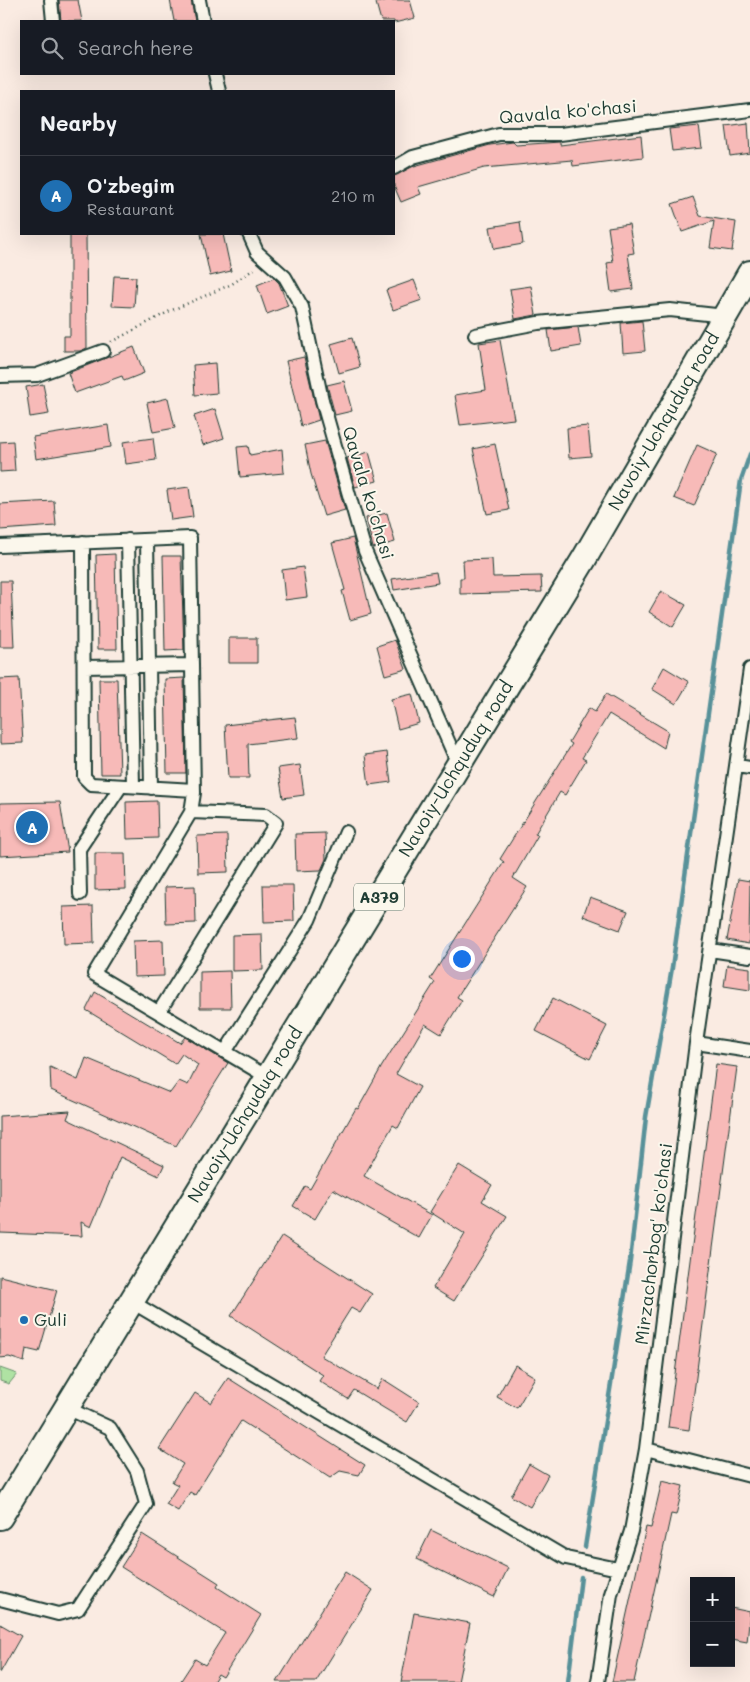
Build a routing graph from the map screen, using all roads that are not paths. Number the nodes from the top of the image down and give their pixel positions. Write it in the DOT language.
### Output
graph roads {
  1 [pos="51,0"];
  2 [pos="199,0"];
  3 [pos="53,20"];
  4 [pos="203,20"];
  5 [pos="215,75"];
  6 [pos="219,90"];
  7 [pos="750,110"];
  8 [pos="395,167"];
  9 [pos="249,235"];
  10 [pos="750,273"];
  11 [pos="725,316"];
  12 [pos="475,335"];
  13 [pos="102,350"];
  14 [pos="0,376"];
  15 [pos="128,540"];
  16 [pos="147,540"];
  17 [pos="83,542"];
  18 [pos="0,546"];
  19 [pos="149,665"];
  20 [pos="192,665"];
  21 [pos="84,666"];
  22 [pos="131,666"];
  23 [pos="750,669"];
  24 [pos="459,766"];
  25 [pos="737,766"];
  26 [pos="750,768"];
  27 [pos="127,786"];
  28 [pos="151,788"];
  29 [pos="194,790"];
  30 [pos="191,812"];
  31 [pos="346,832"];
  32 [pos="80,894"];
  33 [pos="710,950"];
  34 [pos="750,956"];
  35 [pos="159,1012"];
  36 [pos="696,1043"];
  37 [pos="750,1051"];
  38 [pos="225,1052"];
  39 [pos="269,1078"];
  40 [pos="132,1302"];
  41 [pos="66,1408"];
  42 [pos="646,1449"];
  43 [pos="750,1476"];
  44 [pos="0,1517"];
  45 [pos="618,1569"];
  46 [pos="0,1599"];
  47 [pos="598,1682"];
  1 -- 3 [label="street"];
  2 -- 4 [label="street"];
  5 -- 6 [label="street"];
  7 -- 8 [label="street, Qavala ko'chasi"];
  9 -- 24 [label="street, Qavala ko'chasi"];
  10 -- 11 [label="highway, Navoiy-Uchquduq road / A379"];
  11 -- 12 [label="street"];
  11 -- 24 [label="highway, Navoiy-Uchquduq road / A379"];
  13 -- 14 [label="street"];
  15 -- 16 [label="street"];
  15 -- 17 [label="street"];
  15 -- 22 [label="street"];
  16 -- 19 [label="street"];
  16 -- 20 [label="street"];
  17 -- 18 [label="street"];
  17 -- 21 [label="street"];
  19 -- 20 [label="street"];
  19 -- 22 [label="street"];
  19 -- 28 [label="street"];
  20 -- 29 [label="street"];
  21 -- 22 [label="street"];
  21 -- 27 [label="street"];
  22 -- 27 [label="street"];
  23 -- 25 [label="street, Mirzachorbog' ko'chasi"];
  24 -- 39 [label="highway, Navoiy-Uchquduq road / A379"];
  25 -- 26 [label="street"];
  25 -- 33 [label="street, Mirzachorbog' ko'chasi"];
  27 -- 28 [label="street"];
  27 -- 32 [label="street"];
  28 -- 29 [label="street"];
  29 -- 30 [label="street"];
  30 -- 35 [label="street"];
  30 -- 35 [label="street"];
  31 -- 38 [label="street"];
  33 -- 34 [label="street"];
  33 -- 36 [label="street, Mirzachorbog' ko'chasi"];
  35 -- 38 [label="street"];
  36 -- 37 [label="street"];
  36 -- 42 [label="street, Mirzachorbog' ko'chasi"];
  38 -- 39 [label="street"];
  39 -- 40 [label="highway, Navoiy-Uchquduq road / A379"];
  40 -- 41 [label="highway, Navoiy-Uchquduq road / A379"];
  40 -- 45 [label="street"];
  41 -- 44 [label="highway, Navoiy-Uchquduq road / A379"];
  41 -- 46 [label="street"];
  42 -- 43 [label="street"];
  42 -- 45 [label="street, Mirzachorbog' ko'chasi"];
  45 -- 47 [label="street, Mirzachorbog' ko'chasi"];
}
